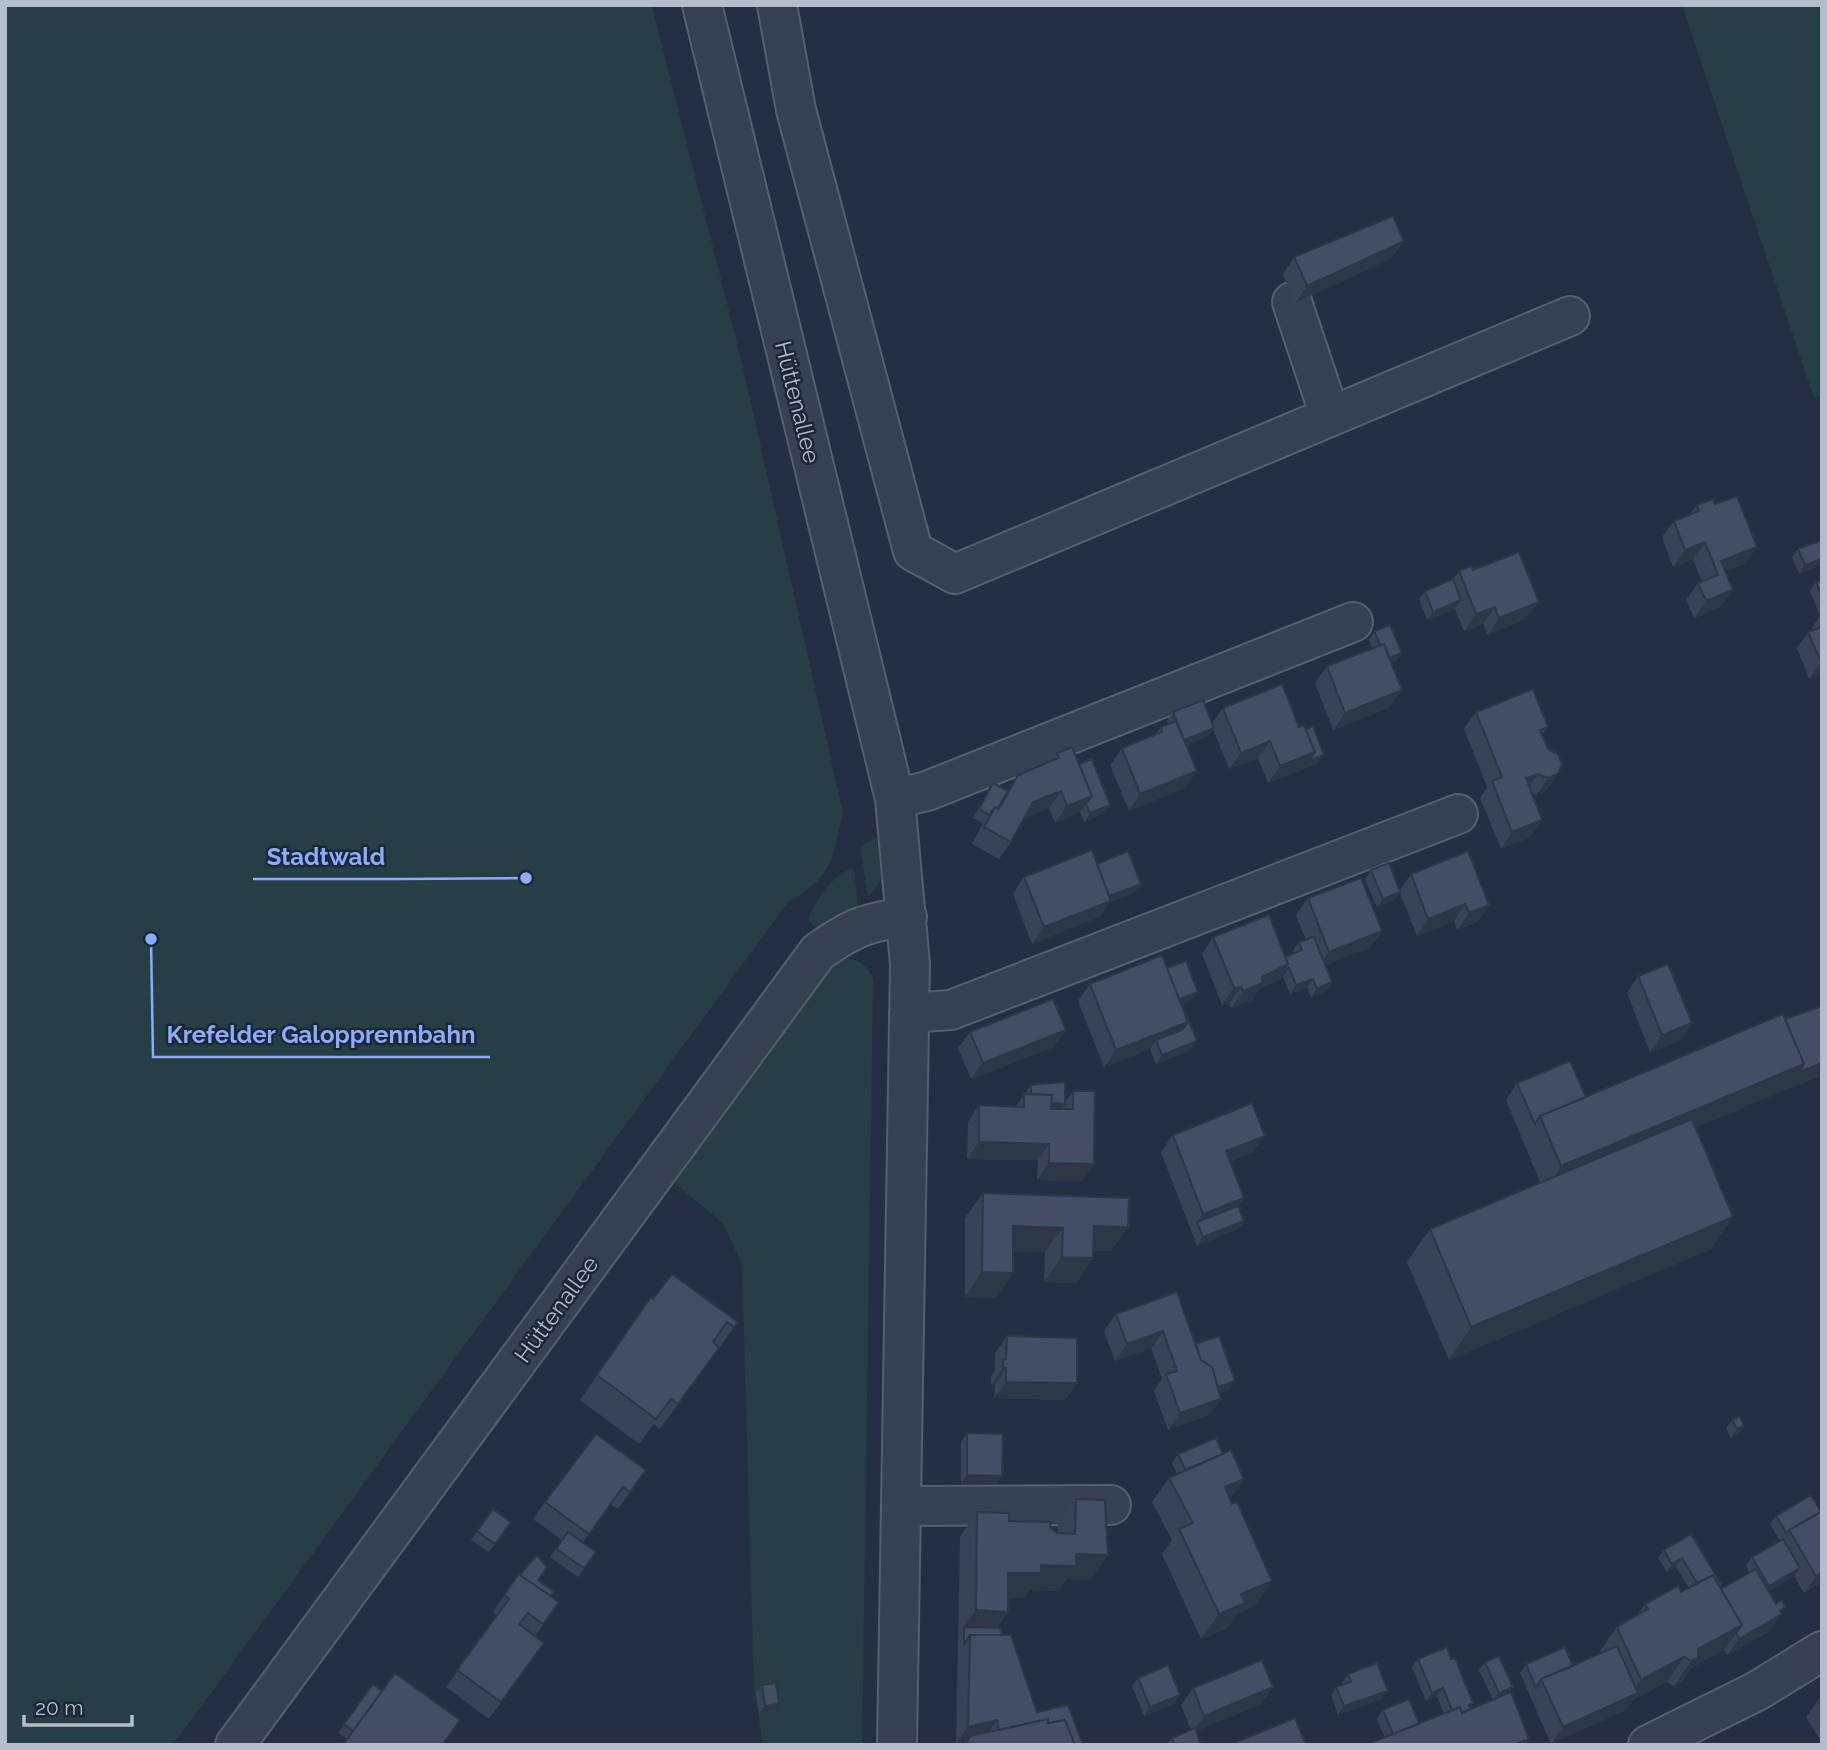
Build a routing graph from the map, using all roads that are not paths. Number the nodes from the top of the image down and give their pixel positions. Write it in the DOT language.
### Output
graph roads {
  1 [pos="702,5"];
  2 [pos="777,5"];
  3 [pos="1292,302"];
  4 [pos="1570,316"];
  5 [pos="1330,416"];
  6 [pos="1353,622"];
  7 [pos="895,799"];
  8 [pos="1458,814"];
  9 [pos="907,917"];
  10 [pos="909,1013"];
  11 [pos="1111,1505"];
  12 [pos="901,1506"];
  13 [pos="1822,1651"];
  14 [pos="235,1745"];
  15 [pos="897,1745"];
  16 [pos="1648,1745"];
  1 -- 7 [label="street, Hüttenallee"];
  2 -- 5 [label="street"];
  3 -- 5 [label="street"];
  4 -- 5 [label="street"];
  6 -- 7 [label="street"];
  7 -- 9 [label="street, Hüttenallee"];
  8 -- 10 [label="street"];
  9 -- 10 [label="street, Hüttenallee"];
  9 -- 14 [label="street, Hüttenallee"];
  10 -- 12 [label="street, Hüttenallee"];
  11 -- 12 [label="street"];
  12 -- 15 [label="street, Hüttenallee"];
  13 -- 16 [label="street"];
}
